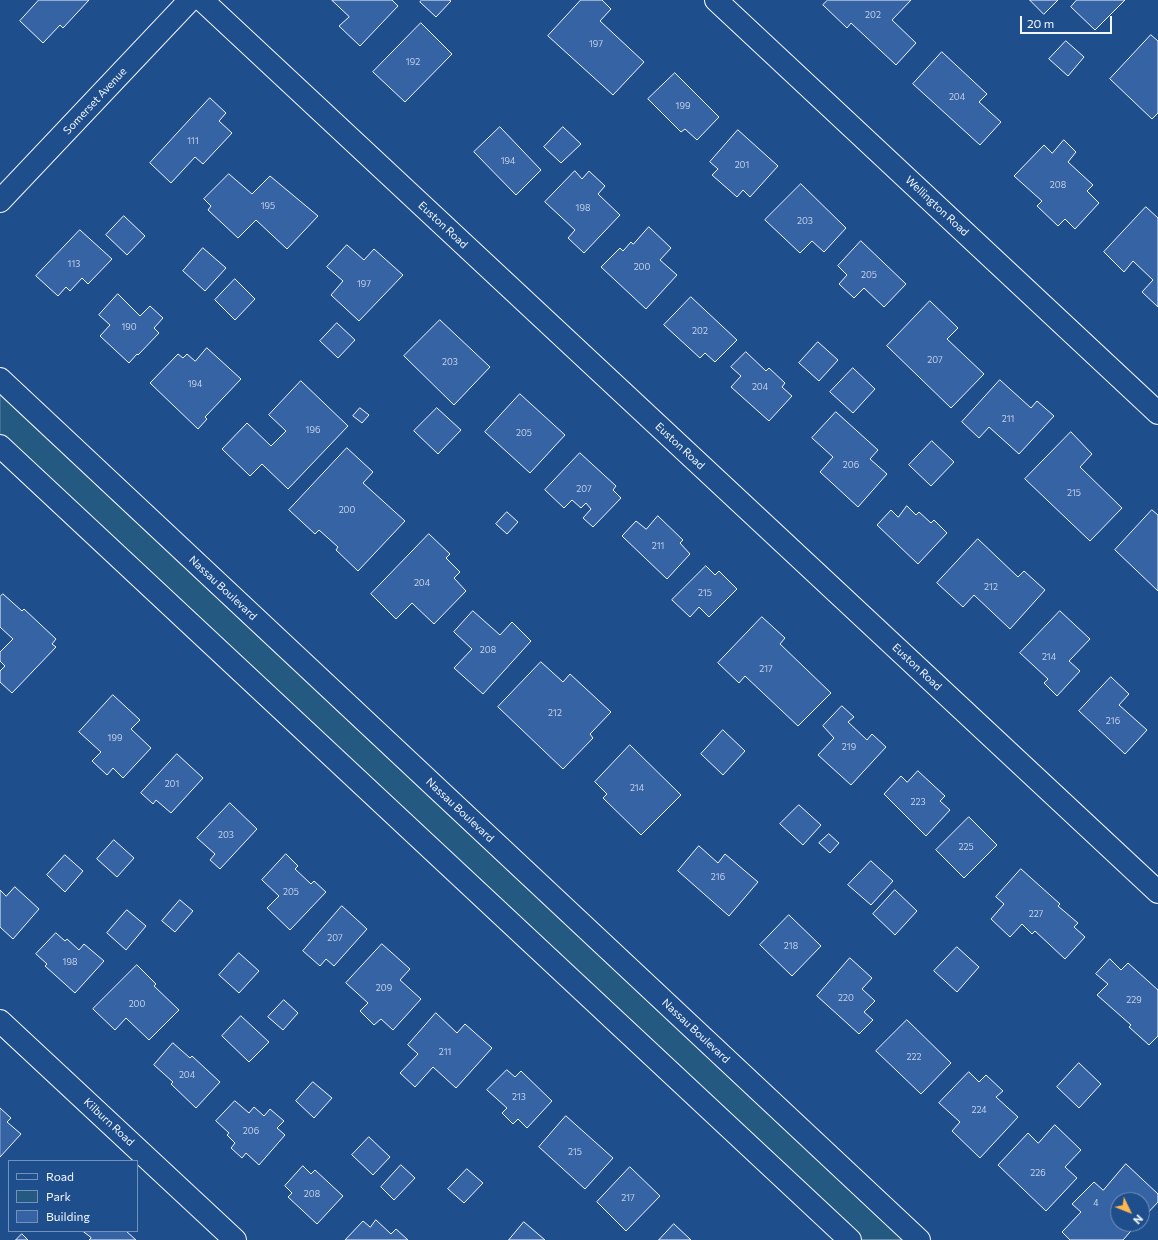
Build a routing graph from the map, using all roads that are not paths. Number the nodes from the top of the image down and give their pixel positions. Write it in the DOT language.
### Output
graph roads {
  1 [pos="190,0"];
  2 [pos="202,0"];
  3 [pos="716,0"];
  4 [pos="0,201"];
  5 [pos="0,379"];
  6 [pos="1158,413"];
  7 [pos="0,446"];
  8 [pos="1158,892"];
  9 [pos="0,1020"];
  10 [pos="235,1240"];
  11 [pos="850,1240"];
  12 [pos="919,1240"];
  1 -- 4 [label="street, Somerset Avenue"];
  2 -- 8 [label="street, Euston Road"];
  3 -- 6 [label="street, Wellington Road"];
  5 -- 12 [label="street, Nassau Boulevard"];
  7 -- 11 [label="street"];
  9 -- 10 [label="street, Kilburn Road"];
}
